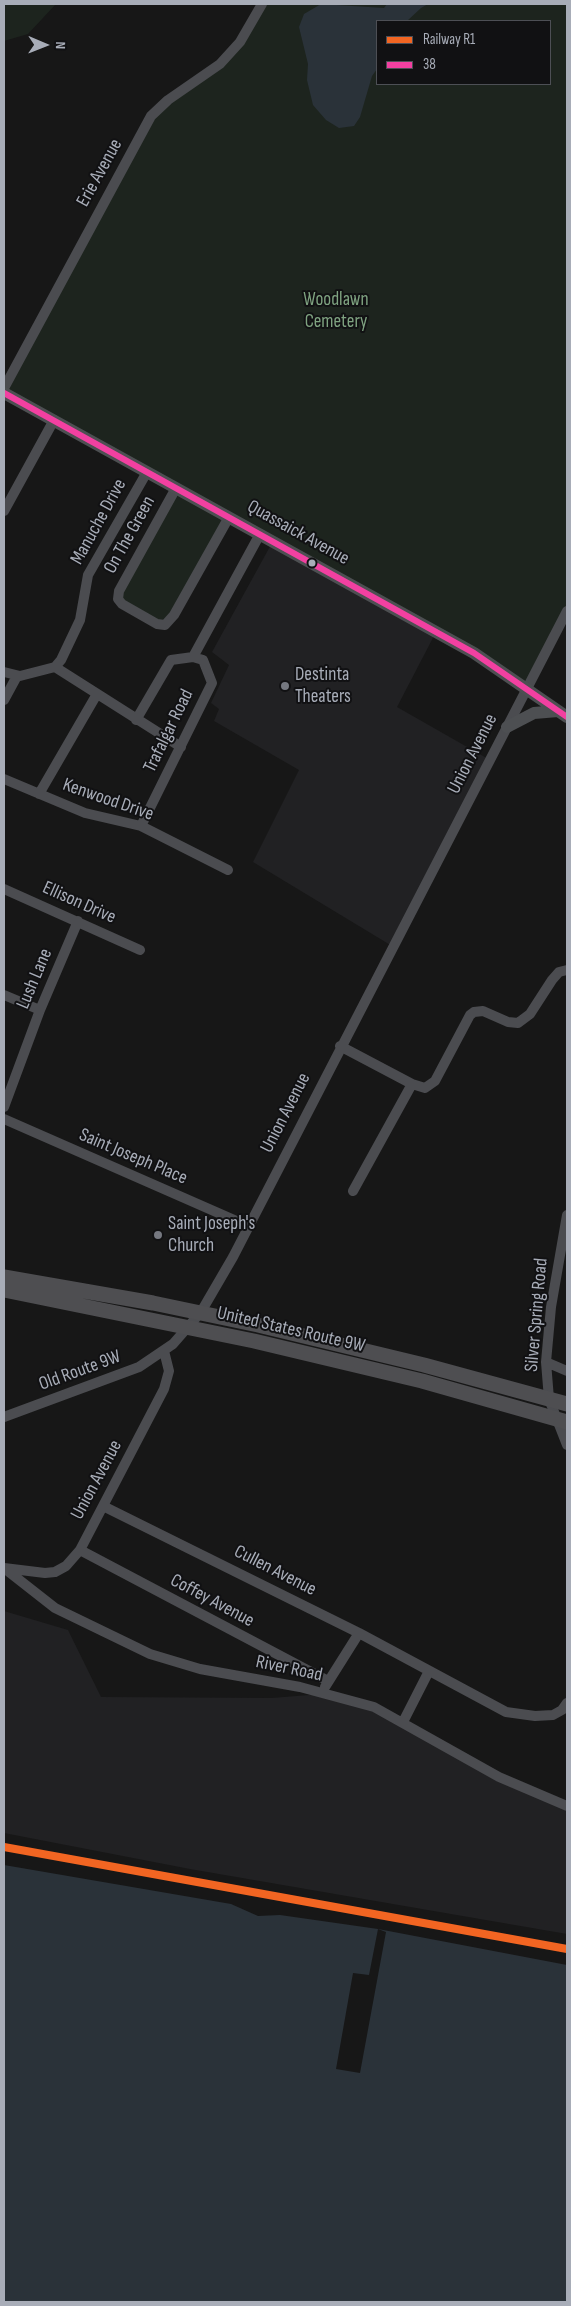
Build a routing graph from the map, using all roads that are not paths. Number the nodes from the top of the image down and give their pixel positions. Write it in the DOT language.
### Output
graph roads {
  1 [pos="262,4"];
  2 [pos="4,388"];
  3 [pos="4,393"];
  4 [pos="54,420"];
  5 [pos="147,472"];
  6 [pos="176,488"];
  7 [pos="4,511"];
  8 [pos="229,516"];
  9 [pos="260,534"];
  10 [pos="567,611"];
  11 [pos="193,657"];
  12 [pos="55,667"];
  13 [pos="4,672"];
  14 [pos="17,676"];
  15 [pos="527,688"];
  16 [pos="97,694"];
  17 [pos="4,700"];
  18 [pos="563,714"];
  19 [pos="136,720"];
  20 [pos="507,727"];
  21 [pos="181,747"];
  22 [pos="4,779"];
  23 [pos="39,794"];
  24 [pos="140,826"];
  25 [pos="228,870"];
  26 [pos="4,889"];
  27 [pos="78,921"];
  28 [pos="140,950"];
  29 [pos="567,970"];
  30 [pos="4,995"];
  31 [pos="40,1010"];
  32 [pos="340,1046"];
  33 [pos="412,1084"];
  34 [pos="4,1107"];
  35 [pos="4,1119"];
  36 [pos="353,1191"];
  37 [pos="567,1215"];
  38 [pos="248,1226"];
  39 [pos="4,1276"];
  40 [pos="4,1290"];
  41 [pos="201,1312"];
  42 [pos="189,1327"];
  43 [pos="164,1352"];
  44 [pos="546,1362"];
  45 [pos="567,1371"];
  46 [pos="549,1399"];
  47 [pos="567,1404"];
  48 [pos="4,1417"];
  49 [pos="562,1420"];
  50 [pos="567,1445"];
  51 [pos="103,1506"];
  52 [pos="80,1550"];
  53 [pos="4,1568"];
  54 [pos="359,1633"];
  55 [pos="429,1670"];
  56 [pos="328,1681"];
  57 [pos="321,1694"];
  58 [pos="567,1703"];
  59 [pos="403,1722"];
  60 [pos="567,1806"];
  1 -- 2 [label="street, Erie Avenue"];
  3 -- 4 [label="main road, Quassaick Avenue"];
  4 -- 5 [label="main road, Quassaick Avenue"];
  4 -- 7 [label="street"];
  5 -- 6 [label="main road, Quassaick Avenue"];
  5 -- 12 [label="street, Manuche Drive"];
  6 -- 8 [label="main road, Quassaick Avenue"];
  6 -- 8 [label="street, On The Green"];
  8 -- 9 [label="main road, Quassaick Avenue"];
  9 -- 11 [label="street"];
  9 -- 15 [label="main road, Quassaick Avenue"];
  10 -- 15 [label="street, Union Avenue"];
  11 -- 19 [label="street"];
  11 -- 21 [label="street, Trafalgar Road"];
  12 -- 14 [label="street"];
  12 -- 16 [label="street"];
  13 -- 14 [label="street"];
  14 -- 17 [label="street"];
  15 -- 18 [label="main road, Quassaick Avenue"];
  15 -- 20 [label="street, Union Avenue"];
  16 -- 19 [label="street"];
  16 -- 23 [label="street"];
  18 -- 20 [label="main road"];
  19 -- 21 [label="street"];
  20 -- 32 [label="street, Union Avenue"];
  21 -- 24 [label="street, Trafalgar Road"];
  22 -- 23 [label="street, Kenwood Drive"];
  23 -- 24 [label="street, Kenwood Drive"];
  24 -- 25 [label="street, Kenwood Drive"];
  26 -- 27 [label="street, Ellison Drive"];
  27 -- 28 [label="street, Ellison Drive"];
  27 -- 31 [label="street, Lush Lane"];
  29 -- 33 [label="street"];
  30 -- 31 [label="street"];
  31 -- 34 [label="street, Lush Lane"];
  32 -- 33 [label="street"];
  32 -- 38 [label="street, Union Avenue"];
  33 -- 36 [label="street"];
  35 -- 38 [label="street, Saint Joseph Place"];
  37 -- 44 [label="street, Silver Spring Road"];
  38 -- 41 [label="street, Union Avenue"];
  39 -- 41 [label="highway, United States Route 9W"];
  40 -- 42 [label="highway, United States Route 9W"];
  41 -- 42 [label="street, Union Avenue"];
  41 -- 46 [label="highway, United States Route 9W"];
  42 -- 43 [label="street, Union Avenue"];
  42 -- 49 [label="highway, United States Route 9W"];
  43 -- 48 [label="street, Old Route 9W"];
  43 -- 51 [label="street, Union Avenue"];
  44 -- 45 [label="street"];
  44 -- 46 [label="street, Silver Spring Road"];
  46 -- 47 [label="highway, United States Route 9W"];
  46 -- 49 [label="street, Silver Spring Road"];
  49 -- 50 [label="street, Silver Spring Road"];
  51 -- 52 [label="street, Union Avenue"];
  51 -- 54 [label="street, Cullen Avenue"];
  52 -- 53 [label="street, Union Avenue"];
  52 -- 56 [label="street, Coffey Avenue"];
  53 -- 57 [label="street, River Road"];
  54 -- 55 [label="street, Cullen Avenue"];
  54 -- 56 [label="street"];
  55 -- 58 [label="street"];
  55 -- 59 [label="street"];
  56 -- 57 [label="street"];
  57 -- 59 [label="street, River Road"];
  59 -- 60 [label="street, River Road"];
}
